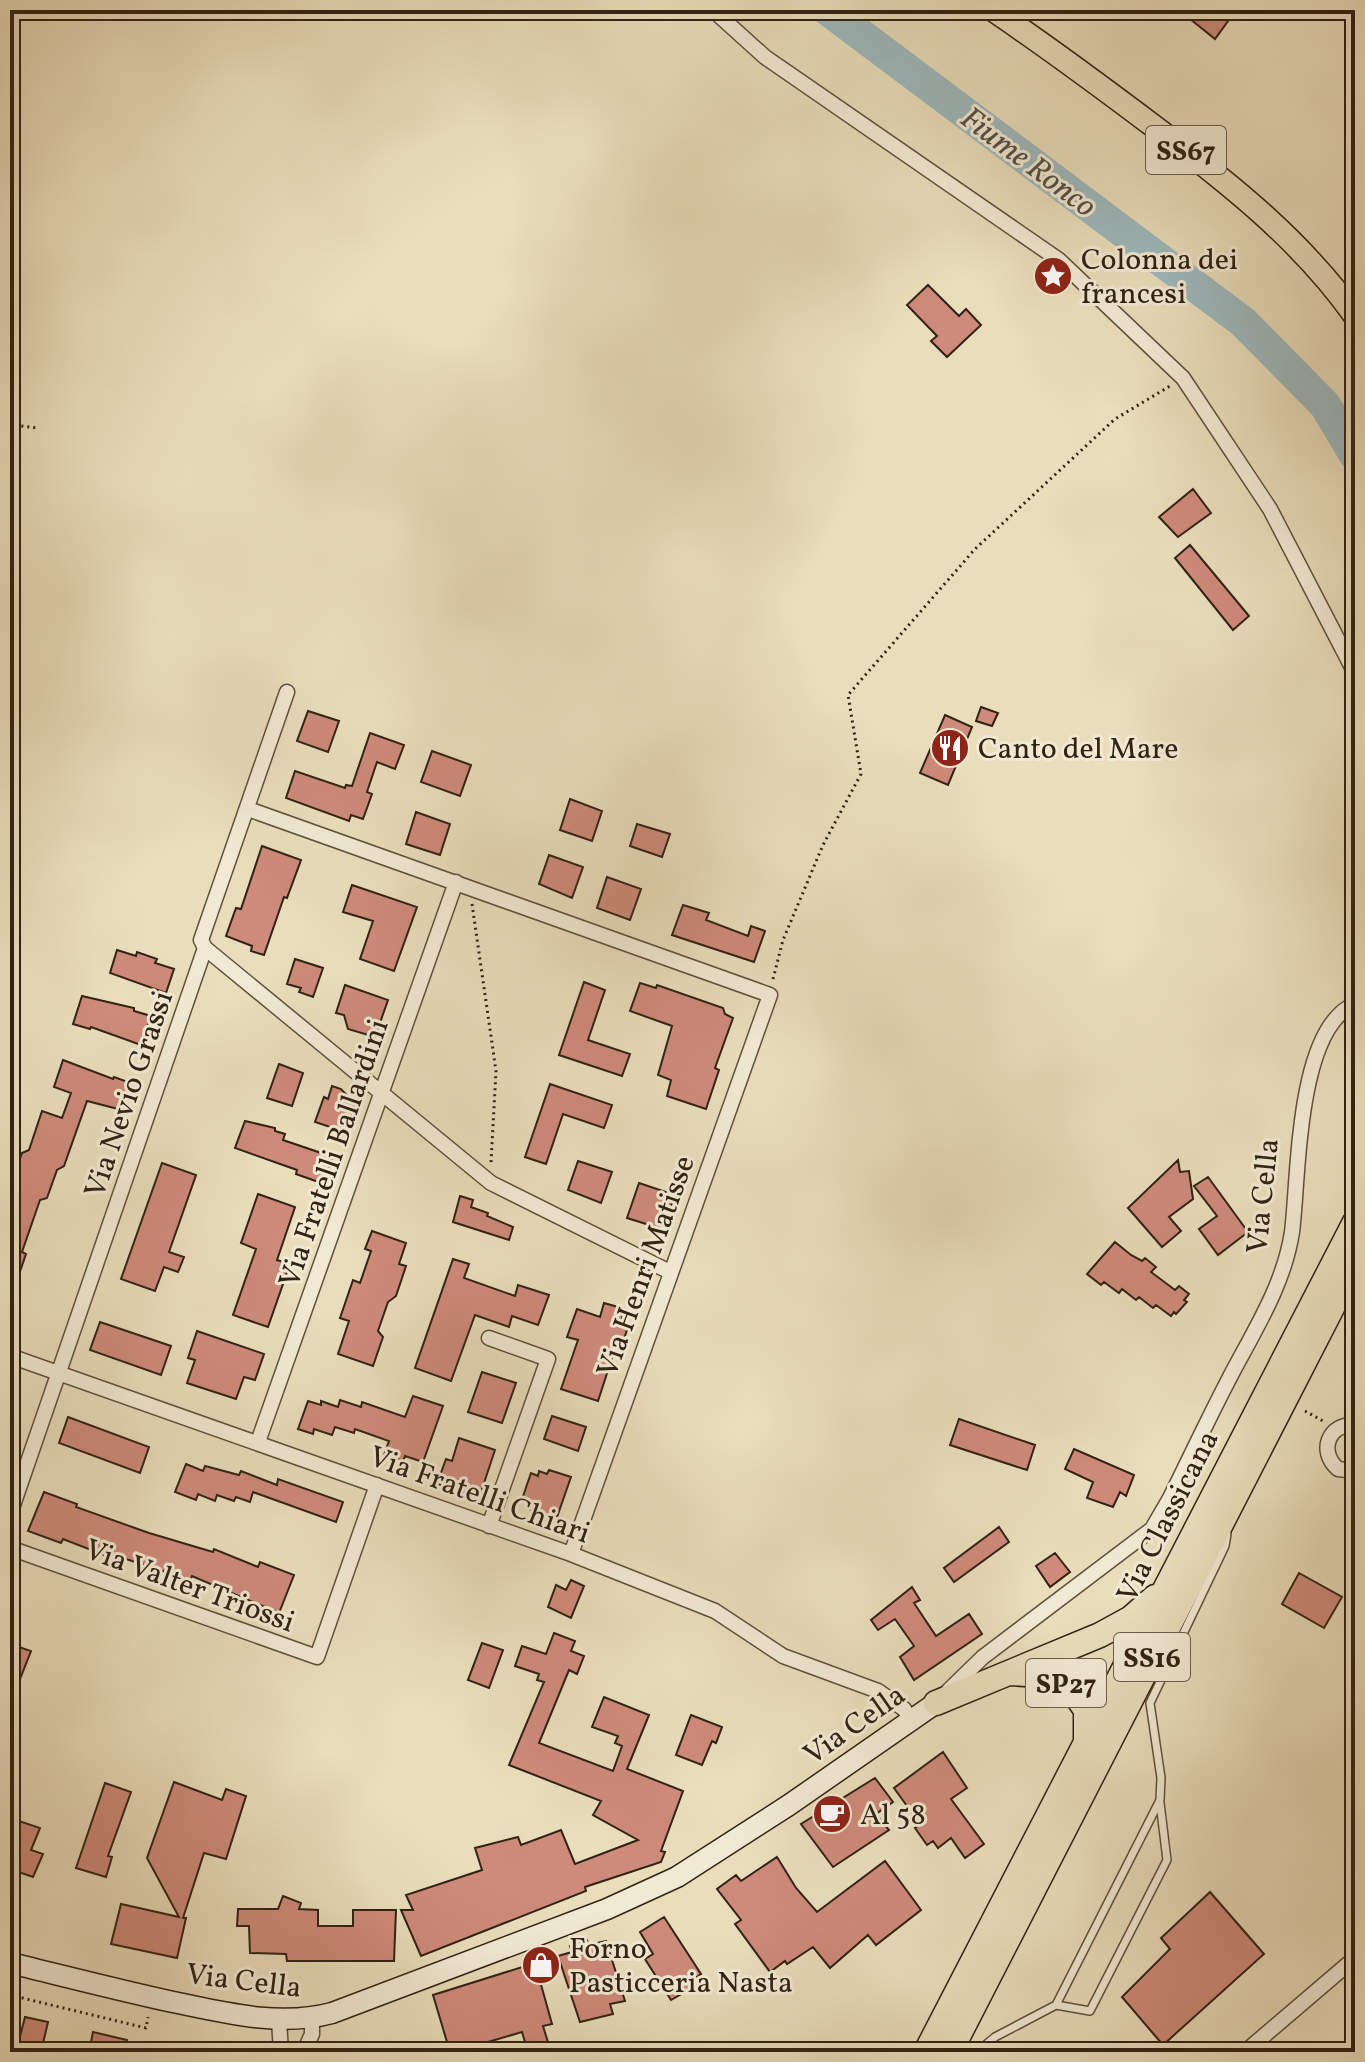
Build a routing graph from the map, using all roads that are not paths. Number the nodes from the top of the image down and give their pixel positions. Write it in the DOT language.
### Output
graph roads {
  1 [pos="713,10"];
  2 [pos="993,10"];
  3 [pos="1355,316"];
  4 [pos="1355,673"];
  5 [pos="287,692"];
  6 [pos="248,809"];
  7 [pos="463,884"];
  8 [pos="205,948"];
  9 [pos="1355,1004"];
  10 [pos="381,1094"];
  11 [pos="1355,1222"];
  12 [pos="1355,1263"];
  13 [pos="670,1272"];
  14 [pos="489,1338"];
  15 [pos="10,1356"];
  16 [pos="59,1373"];
  17 [pos="1355,1425"];
  18 [pos="258,1442"];
  19 [pos="1355,1471"];
  20 [pos="377,1485"];
  21 [pos="1235,1493"];
  22 [pos="10,1514"];
  23 [pos="489,1526"];
  24 [pos="10,1548"];
  25 [pos="571,1554"];
  26 [pos="1165,1587"];
  27 [pos="1005,1673"];
  28 [pos="936,1703"];
  29 [pos="911,1720"];
  30 [pos="1086,1739"];
  31 [pos="1160,1800"];
  32 [pos="1355,1958"];
  33 [pos="10,1963"];
  34 [pos="1056,2005"];
  35 [pos="312,2018"];
  36 [pos="279,2020"];
  37 [pos="281,2052"];
  38 [pos="304,2052"];
  39 [pos="926,2052"];
  40 [pos="950,2052"];
  41 [pos="977,2052"];
  42 [pos="1245,2052"];
  1 -- 4 [label="street"];
  2 -- 3 [label="main road, SS67"];
  5 -- 6 [label="street, Via Nevio Grassi"];
  6 -- 7 [label="street"];
  6 -- 8 [label="street, Via Nevio Grassi"];
  7 -- 10 [label="street, Via Fratelli Ballardini"];
  7 -- 13 [label="street, Via Henri Matisse"];
  8 -- 10 [label="street"];
  8 -- 16 [label="street, Via Nevio Grassi"];
  9 -- 28 [label="street, Via Cella"];
  10 -- 13 [label="street"];
  10 -- 18 [label="street, Via Fratelli Ballardini"];
  11 -- 26 [label="highway, Via Classicana / SS16"];
  12 -- 21 [label="highway, Via Classicana / SS16"];
  13 -- 25 [label="street, Via Henri Matisse"];
  14 -- 23 [label="street"];
  15 -- 16 [label="street, Via Fratelli Chiari"];
  16 -- 18 [label="street, Via Fratelli Chiari"];
  16 -- 22 [label="street, Via Nevio Grassi"];
  17 -- 19 [label="street"];
  18 -- 20 [label="street, Via Fratelli Chiari"];
  20 -- 23 [label="street, Via Fratelli Chiari"];
  20 -- 24 [label="street, Via Valter Triossi"];
  21 -- 31 [label="lane"];
  21 -- 40 [label="highway, Via Classicana / SS16"];
  23 -- 25 [label="street, Via Fratelli Chiari"];
  25 -- 29 [label="street, Via Fratelli Chiari"];
  26 -- 27 [label="highway, SP27"];
  26 -- 30 [label="highway, Via Classicana / SS16"];
  27 -- 28 [label="highway, SP27"];
  27 -- 30 [label="highway, SP27"];
  28 -- 29 [label="street, Via Cella / SP27"];
  29 -- 35 [label="street, Via Cella / SP27"];
  30 -- 39 [label="highway, Via Classicana / SS16"];
  31 -- 34 [label="lane"];
  31 -- 34 [label="lane"];
  32 -- 42 [label="street"];
  33 -- 36 [label="street, Via Cella / SP27"];
  34 -- 41 [label="lane"];
  35 -- 36 [label="street, Via Cella / SP27"];
  35 -- 38 [label="street"];
  36 -- 37 [label="street"];
}
